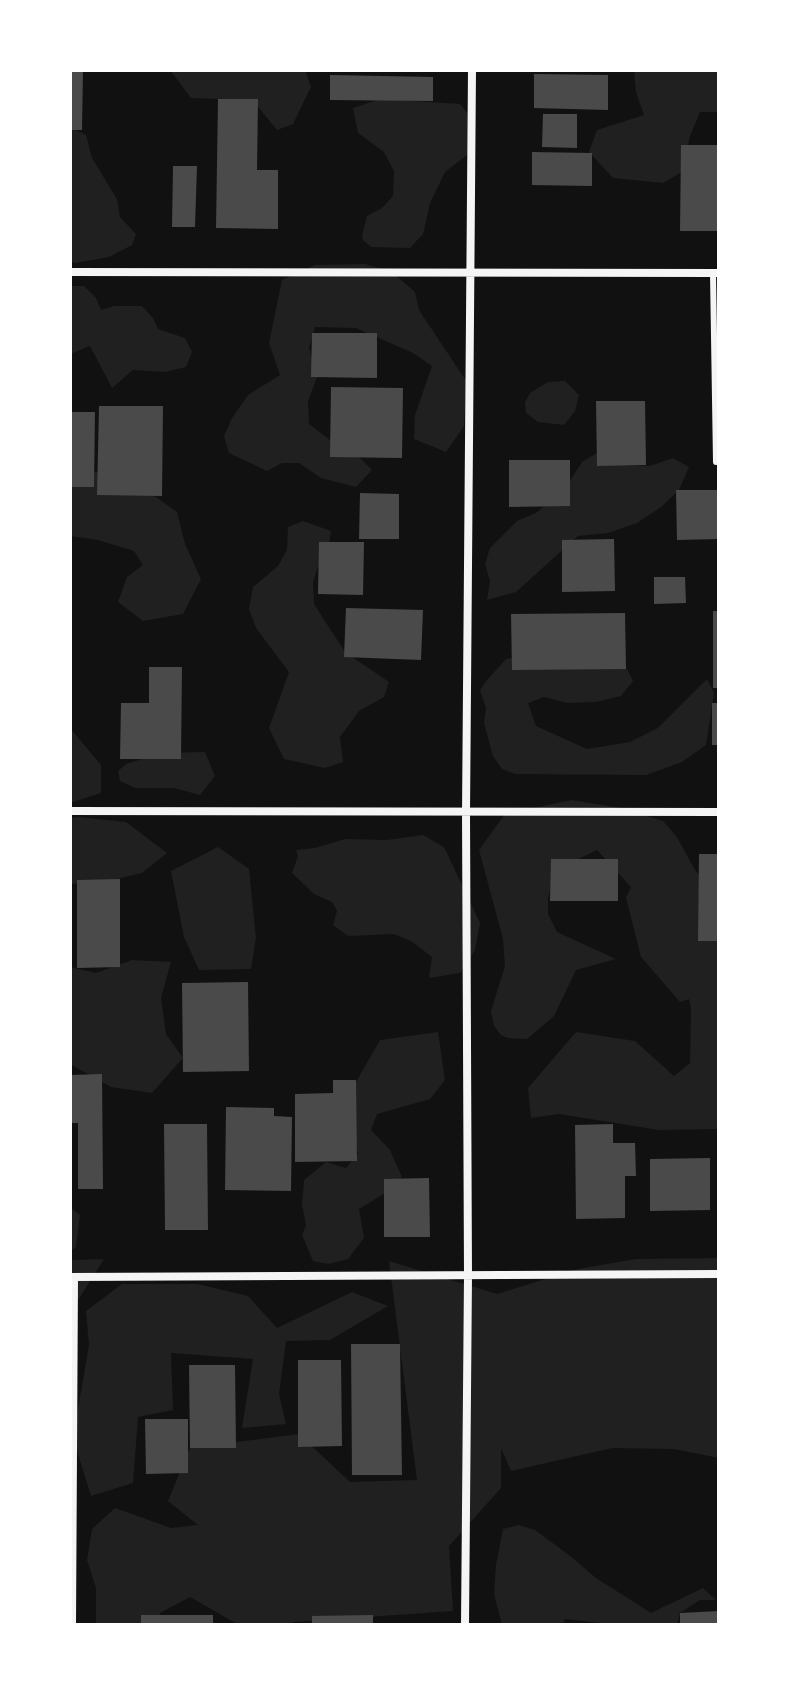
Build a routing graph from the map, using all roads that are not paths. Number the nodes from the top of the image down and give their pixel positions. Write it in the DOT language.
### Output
graph roads {
  1 [pos="472,70"];
  2 [pos="70,272"];
  3 [pos="470,272"];
  4 [pos="716,273"];
  5 [pos="716,462"];
  6 [pos="70,811"];
  7 [pos="466,812"];
  8 [pos="719,812"];
  9 [pos="719,1274"];
  10 [pos="468,1276"];
  11 [pos="72,1277"];
  12 [pos="72,1625"];
  13 [pos="465,1625"];
  1 -- 3 [label="street"];
  2 -- 3 [label="street"];
  3 -- 4 [label="street"];
  3 -- 7 [label="street"];
  4 -- 5 [label="lane"];
  6 -- 7 [label="street"];
  7 -- 8 [label="street"];
  7 -- 10 [label="street"];
  9 -- 10 [label="street"];
  10 -- 11 [label="street"];
  10 -- 13 [label="street"];
  11 -- 12 [label="street"];
}
